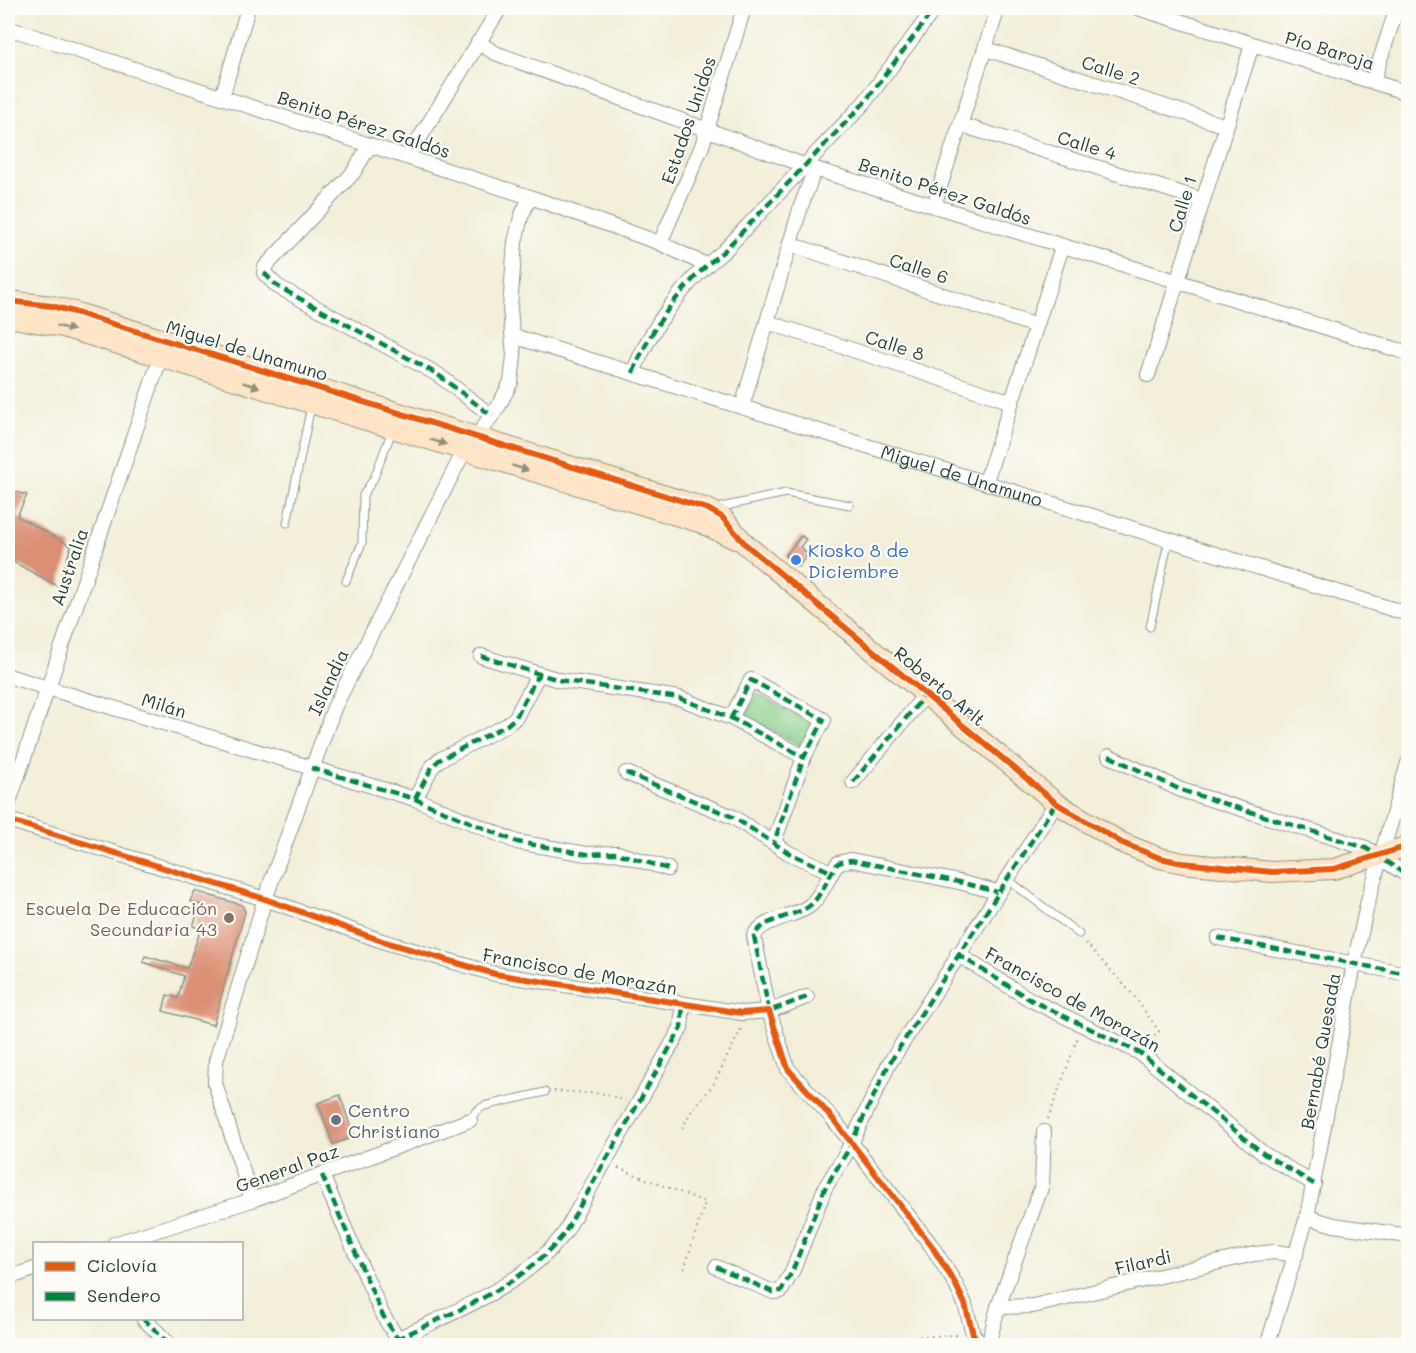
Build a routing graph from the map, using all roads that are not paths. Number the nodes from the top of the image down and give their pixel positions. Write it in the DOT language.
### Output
graph roads {
  1 [pos="248,8"];
  2 [pos="500,8"];
  3 [pos="744,8"];
  4 [pos="935,8"];
  5 [pos="998,8"];
  6 [pos="1138,8"];
  7 [pos="1397,8"];
  8 [pos="8,27"];
  9 [pos="478,42"];
  10 [pos="1252,45"];
  11 [pos="986,49"];
  12 [pos="1373,81"];
  13 [pos="1408,93"];
  14 [pos="222,97"];
  15 [pos="961,125"];
  16 [pos="1226,126"];
  17 [pos="707,131"];
  18 [pos="370,145"];
  19 [pos="408,157"];
  20 [pos="810,167"];
  21 [pos="530,197"];
  22 [pos="1202,200"];
  23 [pos="934,205"];
  24 [pos="660,243"];
  25 [pos="790,244"];
  26 [pos="1062,247"];
  27 [pos="706,265"];
  28 [pos="1178,283"];
  29 [pos="8,301"];
  30 [pos="8,317"];
  31 [pos="767,322"];
  32 [pos="1036,326"];
  33 [pos="513,336"];
  34 [pos="163,349"];
  35 [pos="1408,353"];
  36 [pos="633,373"];
  37 [pos="1148,375"];
  38 [pos="1012,402"];
  39 [pos="311,403"];
  40 [pos="742,407"];
  41 [pos="492,416"];
  42 [pos="393,428"];
  43 [pos="470,444"];
  44 [pos="986,481"];
  45 [pos="850,504"];
  46 [pos="708,509"];
  47 [pos="287,523"];
  48 [pos="1169,538"];
  49 [pos="745,544"];
  50 [pos="346,581"];
  51 [pos="1408,614"];
  52 [pos="1150,627"];
  53 [pos="481,656"];
  54 [pos="538,675"];
  55 [pos="8,676"];
  56 [pos="47,689"];
  57 [pos="926,694"];
  58 [pos="731,718"];
  59 [pos="1109,756"];
  60 [pos="804,757"];
  61 [pos="1408,764"];
  62 [pos="311,768"];
  63 [pos="626,772"];
  64 [pos="853,782"];
  65 [pos="416,799"];
  66 [pos="1056,803"];
  67 [pos="8,806"];
  68 [pos="8,819"];
  69 [pos="774,842"];
  70 [pos="1408,846"];
  71 [pos="1380,856"];
  72 [pos="668,869"];
  73 [pos="831,872"];
  74 [pos="1408,876"];
  75 [pos="1006,878"];
  76 [pos="997,892"];
  77 [pos="265,899"];
  78 [pos="1078,934"];
  79 [pos="1218,938"];
  80 [pos="957,954"];
  81 [pos="1354,964"];
  82 [pos="1408,974"];
  83 [pos="807,997"];
  84 [pos="683,1004"];
  85 [pos="769,1011"];
  86 [pos="545,1092"];
  87 [pos="470,1120"];
  88 [pos="1044,1132"];
  89 [pos="851,1143"];
  90 [pos="322,1175"];
  91 [pos="1314,1184"];
  92 [pos="252,1200"];
  93 [pos="1307,1217"];
  94 [pos="1408,1236"];
  95 [pos="120,1242"];
  96 [pos="1296,1255"];
  97 [pos="716,1267"];
  98 [pos="33,1269"];
  99 [pos="8,1278"];
  100 [pos="998,1307"];
  101 [pos="145,1320"];
  102 [pos="977,1340"];
  103 [pos="400,1342"];
  104 [pos="171,1346"];
  105 [pos="988,1346"];
  106 [pos="1267,1346"];
  1 -- 14 [label="street"];
  2 -- 9 [label="street"];
  3 -- 17 [label="street, Estados Unidos"];
  4 -- 20 [label="street"];
  5 -- 11 [label="street"];
  6 -- 10 [label="street, Pío Baroja"];
  7 -- 12 [label="street"];
  8 -- 14 [label="street, Benito Pérez Galdós"];
  9 -- 17 [label="street, Benito Pérez Galdós"];
  9 -- 19 [label="street"];
  10 -- 12 [label="street, Pío Baroja"];
  10 -- 16 [label="street, Calle 1"];
  11 -- 15 [label="street"];
  11 -- 16 [label="street, Calle 2"];
  12 -- 13 [label="street, Pío Baroja"];
  14 -- 18 [label="street, Benito Pérez Galdós"];
  15 -- 22 [label="street, Calle 4"];
  15 -- 23 [label="street"];
  16 -- 22 [label="street, Calle 1"];
  17 -- 20 [label="street, Benito Pérez Galdós"];
  17 -- 24 [label="street, Estados Unidos"];
  18 -- 19 [label="street, Benito Pérez Galdós"];
  18 -- 41 [label="street"];
  19 -- 21 [label="street, Benito Pérez Galdós"];
  20 -- 23 [label="street, Benito Pérez Galdós"];
  20 -- 25 [label="street"];
  20 -- 27 [label="street"];
  21 -- 24 [label="street, Benito Pérez Galdós"];
  21 -- 33 [label="street, Islandia"];
  22 -- 28 [label="street, Calle 1"];
  23 -- 26 [label="street, Benito Pérez Galdós"];
  24 -- 27 [label="street, Benito Pérez Galdós"];
  25 -- 31 [label="street"];
  25 -- 32 [label="street, Calle 6"];
  26 -- 28 [label="street, Benito Pérez Galdós"];
  26 -- 32 [label="street"];
  27 -- 36 [label="street"];
  28 -- 35 [label="street, Benito Pérez Galdós"];
  28 -- 37 [label="street, Calle 1"];
  29 -- 34 [label="street, Miguel de Unamuno"];
  30 -- 34 [label="street, Miguel de Unamuno, one-way"];
  31 -- 38 [label="street, Calle 8"];
  31 -- 40 [label="street"];
  32 -- 38 [label="street"];
  33 -- 36 [label="street, Miguel de Unamuno"];
  33 -- 41 [label="street, Islandia"];
  34 -- 39 [label="street, Miguel de Unamuno, one-way"];
  34 -- 43 [label="street, Miguel de Unamuno"];
  34 -- 56 [label="street, Australia"];
  36 -- 40 [label="street, Miguel de Unamuno"];
  38 -- 44 [label="street"];
  39 -- 42 [label="street, Miguel de Unamuno"];
  39 -- 47 [label="lane"];
  40 -- 44 [label="street, Miguel de Unamuno"];
  41 -- 43 [label="street, Islandia"];
  42 -- 43 [label="street, Miguel de Unamuno, one-way"];
  42 -- 50 [label="lane"];
  43 -- 46 [label="street, Roberto Arlt"];
  43 -- 49 [label="street, Roberto Arlt, one-way"];
  43 -- 62 [label="street, Islandia"];
  44 -- 48 [label="street, Miguel de Unamuno"];
  45 -- 46 [label="lane"];
  46 -- 49 [label="street, Roberto Arlt"];
  48 -- 51 [label="street, Miguel de Unamuno"];
  48 -- 52 [label="lane"];
  49 -- 57 [label="street, Roberto Arlt"];
  53 -- 54 [label="street"];
  54 -- 58 [label="street"];
  54 -- 65 [label="street"];
  55 -- 56 [label="street, Milán"];
  56 -- 62 [label="street, Milán"];
  56 -- 67 [label="street, Australia"];
  57 -- 64 [label="street"];
  57 -- 66 [label="street, Roberto Arlt"];
  58 -- 60 [label="street"];
  58 -- 60 [label="street"];
  59 -- 71 [label="street"];
  60 -- 69 [label="street"];
  61 -- 71 [label="street, Bernabé Quesada"];
  62 -- 65 [label="street, Milán"];
  62 -- 77 [label="street, Islandia"];
  63 -- 69 [label="street"];
  65 -- 72 [label="street, Milán"];
  66 -- 71 [label="street, Roberto Arlt"];
  66 -- 75 [label="street"];
  68 -- 77 [label="street, Francisco de Morazán"];
  69 -- 73 [label="street"];
  70 -- 71 [label="street, Roberto Arlt"];
  71 -- 74 [label="street"];
  71 -- 81 [label="street, Bernabé Quesada"];
  73 -- 76 [label="street"];
  73 -- 85 [label="street"];
  75 -- 76 [label="street"];
  75 -- 78 [label="lane"];
  76 -- 80 [label="street"];
  77 -- 84 [label="street, Francisco de Morazán"];
  77 -- 92 [label="street, Islandia"];
  79 -- 81 [label="street"];
  80 -- 89 [label="street"];
  80 -- 91 [label="street, Francisco de Morazán"];
  81 -- 82 [label="street"];
  81 -- 91 [label="street, Bernabé Quesada"];
  83 -- 85 [label="street, Francisco de Morazán"];
  84 -- 85 [label="street, Francisco de Morazán"];
  84 -- 103 [label="street"];
  85 -- 89 [label="street"];
  86 -- 87 [label="lane"];
  87 -- 90 [label="street, General Paz"];
  88 -- 100 [label="street"];
  89 -- 97 [label="street"];
  89 -- 102 [label="street"];
  90 -- 92 [label="street, General Paz"];
  90 -- 103 [label="street"];
  91 -- 93 [label="street, Bernabé Quesada"];
  92 -- 95 [label="street, General Paz"];
  93 -- 94 [label="street"];
  93 -- 96 [label="street, Bernabé Quesada"];
  96 -- 100 [label="street, Filardi"];
  96 -- 106 [label="street, Bernabé Quesada"];
  98 -- 99 [label="street"];
  100 -- 105 [label="street"];
  101 -- 104 [label="street"];
}
